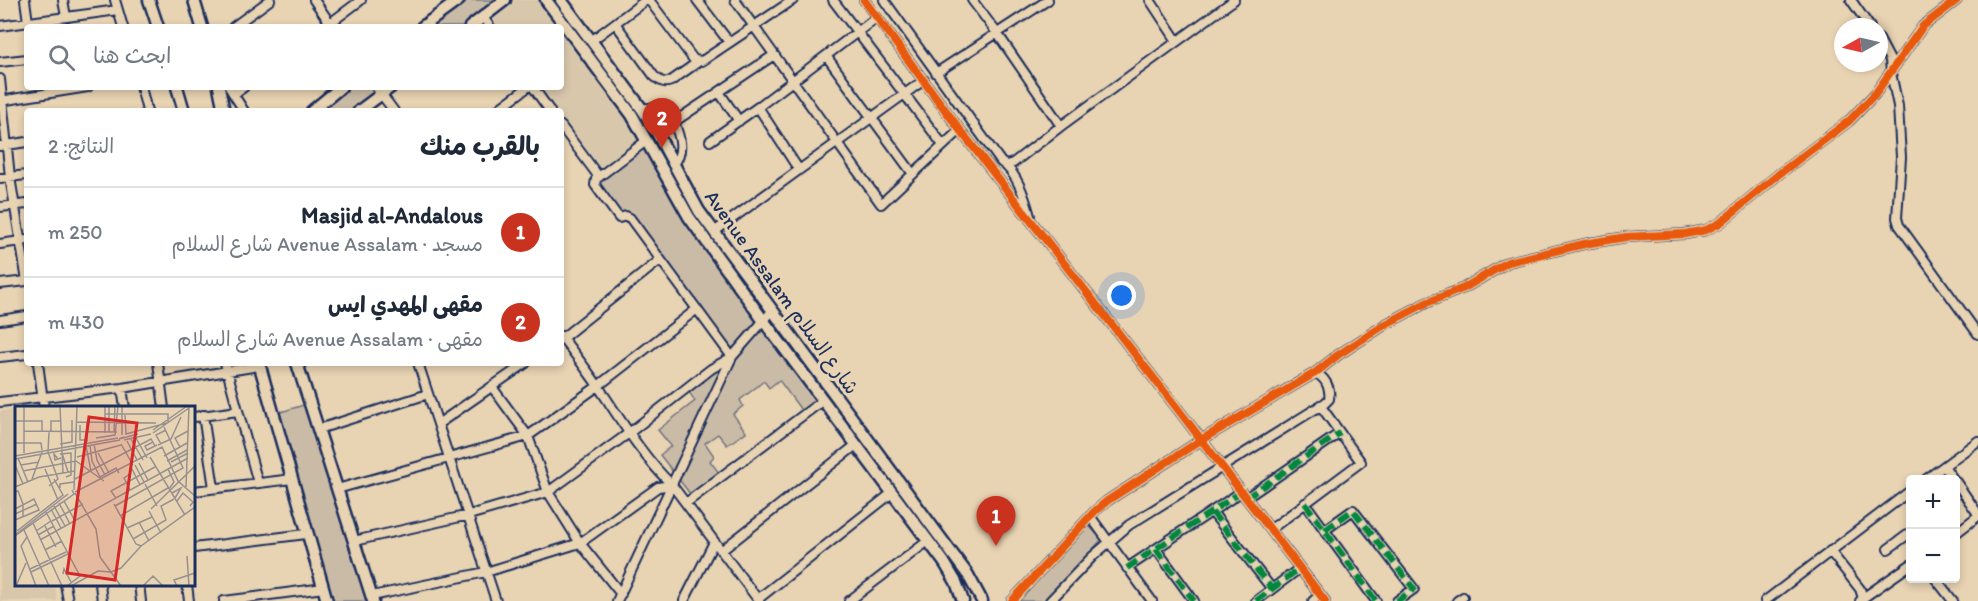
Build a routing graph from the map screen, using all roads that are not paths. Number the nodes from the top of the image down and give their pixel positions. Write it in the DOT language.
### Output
graph roads {
  1 [pos="25,0"];
  2 [pos="63,0"];
  3 [pos="115,0"];
  4 [pos="149,0"];
  5 [pos="194,0"];
  6 [pos="270,0"];
  7 [pos="314,0"];
  8 [pos="360,0"];
  9 [pos="459,0"];
  10 [pos="505,0"];
  11 [pos="546,0"];
  12 [pos="561,0"];
  13 [pos="648,0"];
  14 [pos="697,0"];
  15 [pos="735,0"];
  16 [pos="833,0"];
  17 [pos="864,0"];
  18 [pos="884,0"];
  19 [pos="972,0"];
  20 [pos="1048,0"];
  21 [pos="1150,0"];
  22 [pos="1234,0"];
  23 [pos="1851,0"];
  24 [pos="1957,0"];
  25 [pos="789,1"];
  26 [pos="118,10"];
  27 [pos="66,17"];
  28 [pos="483,17"];
  29 [pos="876,18"];
  30 [pos="1864,18"];
  31 [pos="28,22"];
  32 [pos="615,23"];
  33 [pos="122,24"];
  34 [pos="157,24"];
  35 [pos="201,24"];
  36 [pos="236,24"];
  37 [pos="328,24"];
  38 [pos="331,24"];
  39 [pos="426,24"];
  40 [pos="474,24"];
  41 [pos="488,24"];
  42 [pos="564,24"];
  43 [pos="564,24"];
  44 [pos="754,25"];
  45 [pos="0,26"];
  46 [pos="858,33"];
  47 [pos="997,33"];
  48 [pos="591,41"];
  49 [pos="1177,41"];
  50 [pos="729,42"];
  51 [pos="774,55"];
  52 [pos="1888,56"];
  53 [pos="827,57"];
  54 [pos="24,59"];
  55 [pos="0,62"];
  56 [pos="698,62"];
  57 [pos="1891,72"];
  58 [pos="936,73"];
  59 [pos="0,79"];
  60 [pos="924,80"];
  61 [pos="794,81"];
  62 [pos="69,90"];
  63 [pos="142,90"];
  64 [pos="178,90"];
  65 [pos="220,90"];
  66 [pos="337,90"];
  67 [pos="526,90"];
  68 [pos="532,90"];
  69 [pos="232,91"];
  70 [pos="379,91"];
  71 [pos="719,92"];
  72 [pos="904,94"];
  73 [pos="1,101"];
  74 [pos="758,107"];
  75 [pos="146,108"];
  76 [pos="183,108"];
  77 [pos="223,108"];
  78 [pos="242,108"];
  79 [pos="316,108"];
  80 [pos="362,108"];
  81 [pos="392,108"];
  82 [pos="500,108"];
  83 [pos="548,108"];
  84 [pos="642,109"];
  85 [pos="871,118"];
  86 [pos="739,121"];
  87 [pos="674,122"];
  88 [pos="1061,126"];
  89 [pos="960,130"];
  90 [pos="564,136"];
  91 [pos="646,141"];
  92 [pos="710,141"];
  93 [pos="837,142"];
  94 [pos="24,143"];
  95 [pos="943,145"];
  96 [pos="4,146"];
  97 [pos="673,165"];
  98 [pos="1006,165"];
  99 [pos="799,170"];
  100 [pos="913,174"];
  101 [pos="24,175"];
  102 [pos="10,177"];
  103 [pos="599,177"];
  104 [pos="0,178"];
  105 [pos="679,188"];
  106 [pos="24,204"];
  107 [pos="14,205"];
  108 [pos="0,207"];
  109 [pos="1031,220"];
  110 [pos="714,232"];
  111 [pos="24,241"];
  112 [pos="0,244"];
  113 [pos="660,260"];
  114 [pos="24,281"];
  115 [pos="0,284"];
  116 [pos="697,309"];
  117 [pos="772,311"];
  118 [pos="24,316"];
  119 [pos="0,320"];
  120 [pos="763,320"];
  121 [pos="1978,334"];
  122 [pos="564,336"];
  123 [pos="564,342"];
  124 [pos="24,354"];
  125 [pos="0,357"];
  126 [pos="732,357"];
  127 [pos="38,366"];
  128 [pos="158,366"];
  129 [pos="243,366"];
  130 [pos="259,366"];
  131 [pos="298,366"];
  132 [pos="419,366"];
  133 [pos="522,366"];
  134 [pos="227,367"];
  135 [pos="1315,373"];
  136 [pos="160,382"];
  137 [pos="598,386"];
  138 [pos="492,387"];
  139 [pos="122,388"];
  140 [pos="428,394"];
  141 [pos="43,396"];
  142 [pos="822,400"];
  143 [pos="0,402"];
  144 [pos="1320,405"];
  145 [pos="44,406"];
  146 [pos="125,406"];
  147 [pos="164,406"];
  148 [pos="238,411"];
  149 [pos="203,415"];
  150 [pos="195,417"];
  151 [pos="438,424"];
  152 [pos="319,429"];
  153 [pos="629,433"];
  154 [pos="1340,433"];
  155 [pos="528,436"];
  156 [pos="1201,440"];
  157 [pos="1978,441"];
  158 [pos="856,445"];
  159 [pos="449,456"];
  160 [pos="1944,466"];
  161 [pos="1221,467"];
  162 [pos="1932,475"];
  163 [pos="1951,475"];
  164 [pos="292,479"];
  165 [pos="258,483"];
  166 [pos="672,485"];
  167 [pos="214,488"];
  168 [pos="1960,488"];
  169 [pos="337,489"];
  170 [pos="195,491"];
  171 [pos="548,492"];
  172 [pos="892,493"];
  173 [pos="1244,495"];
  174 [pos="1906,495"];
  175 [pos="686,503"];
  176 [pos="1305,503"];
  177 [pos="1212,512"];
  178 [pos="469,515"];
  179 [pos="1978,515"];
  180 [pos="1090,516"];
  181 [pos="1271,529"];
  182 [pos="1325,530"];
  183 [pos="1960,530"];
  184 [pos="306,534"];
  185 [pos="1906,536"];
  186 [pos="354,541"];
  187 [pos="928,541"];
  188 [pos="714,542"];
  189 [pos="1108,542"];
  190 [pos="580,543"];
  191 [pos="195,548"];
  192 [pos="1156,549"];
  193 [pos="1888,549"];
  194 [pos="721,551"];
  195 [pos="1830,551"];
  196 [pos="1127,568"];
  197 [pos="1300,568"];
  198 [pos="1906,568"];
  199 [pos="486,572"];
  200 [pos="1938,583"];
  201 [pos="65,586"];
  202 [pos="100,586"];
  203 [pos="139,586"];
  204 [pos="187,586"];
  205 [pos="324,588"];
  206 [pos="1272,589"];
  207 [pos="292,597"];
  208 [pos="619,597"];
  209 [pos="372,598"];
  210 [pos="1322,598"];
  211 [pos="266,599"];
  212 [pos="758,600"];
  213 [pos="1861,600"];
  214 [pos="68,601"];
  215 [pos="102,601"];
  216 [pos="141,601"];
  217 [pos="189,601"];
  218 [pos="224,601"];
  219 [pos="229,601"];
  220 [pos="327,601"];
  221 [pos="496,601"];
  222 [pos="684,601"];
  223 [pos="849,601"];
  224 [pos="963,601"];
  225 [pos="982,601"];
  226 [pos="1012,601"];
  227 [pos="1050,601"];
  228 [pos="1152,601"];
  229 [pos="1194,601"];
  230 [pos="1256,601"];
  231 [pos="1312,601"];
  232 [pos="1376,601"];
  233 [pos="1397,601"];
  234 [pos="1765,601"];
  235 [pos="1953,601"];
  1 -- 31 [label="street"];
  2 -- 27 [label="street"];
  3 -- 26 [label="street"];
  4 -- 34 [label="street"];
  5 -- 35 [label="street"];
  6 -- 36 [label="street"];
  7 -- 37 [label="street"];
  8 -- 38 [label="street"];
  9 -- 39 [label="street"];
  10 -- 28 [label="street"];
  11 -- 42 [label="street, Avenue Assalam شارع السلام"];
  12 -- 48 [label="street, Avenue Assalam شارع السلام"];
  13 -- 32 [label="street"];
  13 -- 56 [label="street"];
  14 -- 50 [label="street"];
  15 -- 44 [label="street"];
  16 -- 46 [label="street"];
  17 -- 29 [label="street"];
  18 -- 58 [label="street"];
  19 -- 47 [label="street"];
  20 -- 47 [label="street"];
  21 -- 49 [label="street"];
  22 -- 49 [label="street"];
  23 -- 30 [label="street"];
  24 -- 57 [label="street"];
  25 -- 44 [label="street"];
  26 -- 27 [label="street"];
  26 -- 33 [label="street"];
  27 -- 31 [label="street"];
  28 -- 40 [label="street"];
  28 -- 41 [label="street"];
  29 -- 46 [label="street"];
  29 -- 60 [label="street"];
  31 -- 45 [label="street"];
  32 -- 48 [label="street"];
  32 -- 56 [label="street"];
  43 -- 91 [label="street, Avenue Assalam شارع السلام"];
  44 -- 50 [label="street"];
  44 -- 51 [label="street"];
  46 -- 53 [label="street"];
  46 -- 72 [label="street"];
  47 -- 58 [label="street"];
  47 -- 88 [label="street"];
  48 -- 84 [label="street, Avenue Assalam شارع السلام"];
  49 -- 88 [label="street"];
  50 -- 56 [label="street"];
  51 -- 61 [label="street"];
  51 -- 71 [label="street"];
  52 -- 57 [label="street"];
  53 -- 61 [label="street"];
  53 -- 85 [label="street"];
  54 -- 55 [label="street"];
  57 -- 121 [label="street"];
  57 -- 135 [label="street"];
  58 -- 98 [label="street"];
  59 -- 73 [label="street"];
  60 -- 72 [label="street"];
  60 -- 89 [label="street"];
  61 -- 74 [label="street"];
  61 -- 93 [label="street"];
  62 -- 73 [label="street"];
  63 -- 75 [label="street"];
  64 -- 76 [label="street"];
  65 -- 77 [label="street"];
  66 -- 79 [label="street"];
  67 -- 82 [label="street"];
  68 -- 83 [label="street"];
  69 -- 78 [label="street"];
  70 -- 80 [label="street"];
  70 -- 81 [label="street"];
  71 -- 86 [label="street"];
  71 -- 87 [label="street"];
  72 -- 85 [label="street"];
  72 -- 95 [label="street"];
  73 -- 96 [label="street"];
  74 -- 86 [label="street"];
  74 -- 99 [label="street"];
  84 -- 87 [label="street"];
  84 -- 97 [label="street, Avenue Assalam شارع السلام"];
  85 -- 93 [label="street"];
  85 -- 100 [label="street"];
  86 -- 92 [label="street"];
  87 -- 97 [label="street"];
  88 -- 98 [label="street"];
  89 -- 95 [label="street"];
  89 -- 109 [label="street"];
  90 -- 103 [label="street"];
  91 -- 103 [label="street"];
  91 -- 105 [label="street, Avenue Assalam شارع السلام"];
  93 -- 99 [label="street"];
  93 -- 100 [label="street"];
  94 -- 96 [label="street"];
  95 -- 100 [label="street"];
  96 -- 102 [label="street"];
  97 -- 105 [label="street, Avenue Assalam شارع السلام"];
  98 -- 109 [label="street"];
  99 -- 110 [label="street"];
  101 -- 102 [label="street"];
  102 -- 104 [label="street"];
  102 -- 107 [label="street"];
  103 -- 113 [label="street"];
  105 -- 110 [label="street, Avenue Assalam شارع السلام"];
  105 -- 120 [label="street, Avenue Assalam شارع السلام"];
  106 -- 107 [label="street"];
  107 -- 108 [label="street"];
  107 -- 111 [label="street"];
  109 -- 156 [label="street"];
  110 -- 117 [label="street, Avenue Assalam شارع السلام"];
  111 -- 112 [label="street"];
  113 -- 116 [label="street"];
  113 -- 122 [label="street"];
  114 -- 115 [label="street"];
  116 -- 126 [label="street"];
  116 -- 137 [label="street"];
  117 -- 120 [label="street"];
  117 -- 225 [label="street, Avenue Assalam شارع السلام"];
  118 -- 119 [label="street"];
  120 -- 126 [label="street"];
  120 -- 142 [label="street, Avenue Assalam شارع السلام"];
  123 -- 137 [label="street"];
  124 -- 125 [label="street"];
  126 -- 153 [label="street"];
  126 -- 166 [label="street"];
  127 -- 141 [label="street"];
  128 -- 136 [label="street"];
  129 -- 134 [label="street"];
  130 -- 164 [label="street"];
  131 -- 152 [label="street"];
  132 -- 140 [label="street"];
  133 -- 138 [label="street"];
  134 -- 136 [label="street"];
  134 -- 148 [label="street"];
  135 -- 144 [label="street"];
  135 -- 156 [label="street"];
  136 -- 139 [label="street"];
  136 -- 147 [label="street"];
  137 -- 153 [label="street"];
  137 -- 155 [label="street"];
  138 -- 151 [label="street"];
  138 -- 155 [label="street"];
  139 -- 141 [label="street"];
  139 -- 146 [label="street"];
  140 -- 151 [label="street"];
  140 -- 152 [label="street"];
  141 -- 143 [label="street"];
  141 -- 145 [label="street"];
  142 -- 158 [label="street, Avenue Assalam شارع السلام"];
  142 -- 175 [label="street"];
  144 -- 154 [label="street"];
  144 -- 161 [label="street"];
  148 -- 149 [label="street"];
  148 -- 165 [label="street"];
  149 -- 150 [label="street"];
  149 -- 167 [label="street"];
  151 -- 159 [label="street"];
  152 -- 169 [label="street"];
  153 -- 166 [label="street"];
  153 -- 171 [label="street"];
  154 -- 173 [label="street"];
  154 -- 176 [label="street"];
  155 -- 159 [label="street"];
  155 -- 171 [label="street"];
  156 -- 161 [label="street"];
  156 -- 180 [label="street"];
  157 -- 160 [label="street"];
  158 -- 172 [label="street, Avenue Assalam شارع السلام"];
  158 -- 194 [label="street"];
  159 -- 169 [label="street"];
  159 -- 178 [label="street"];
  160 -- 162 [label="street"];
  160 -- 163 [label="street"];
  161 -- 173 [label="street"];
  161 -- 189 [label="street"];
  164 -- 165 [label="street"];
  164 -- 184 [label="street"];
  165 -- 167 [label="street"];
  166 -- 175 [label="street"];
  166 -- 190 [label="street"];
  166 -- 208 [label="street"];
  167 -- 170 [label="street"];
  168 -- 179 [label="street"];
  169 -- 186 [label="street"];
  171 -- 178 [label="street"];
  171 -- 190 [label="street"];
  172 -- 187 [label="street, Avenue Assalam شارع السلام"];
  172 -- 212 [label="street"];
  173 -- 177 [label="street"];
  173 -- 181 [label="street"];
  174 -- 195 [label="street"];
  175 -- 188 [label="street"];
  176 -- 181 [label="street"];
  176 -- 182 [label="street"];
  177 -- 192 [label="street"];
  177 -- 206 [label="street"];
  178 -- 186 [label="street"];
  178 -- 199 [label="street"];
  179 -- 183 [label="street"];
  180 -- 189 [label="street"];
  180 -- 226 [label="street"];
  181 -- 197 [label="street"];
  182 -- 232 [label="street"];
  182 -- 233 [label="street"];
  184 -- 191 [label="street"];
  184 -- 205 [label="street"];
  185 -- 193 [label="street"];
  186 -- 209 [label="street"];
  187 -- 223 [label="street"];
  187 -- 224 [label="street, Avenue Assalam شارع السلام"];
  188 -- 194 [label="street"];
  188 -- 222 [label="street"];
  189 -- 196 [label="street"];
  189 -- 227 [label="street"];
  190 -- 199 [label="street"];
  190 -- 208 [label="street"];
  192 -- 196 [label="street"];
  192 -- 229 [label="street"];
  194 -- 212 [label="street"];
  195 -- 213 [label="street"];
  195 -- 234 [label="street"];
  196 -- 228 [label="street"];
  197 -- 206 [label="street"];
  197 -- 210 [label="street"];
  198 -- 213 [label="street"];
  199 -- 209 [label="street"];
  199 -- 221 [label="street"];
  200 -- 235 [label="street"];
  201 -- 214 [label="street"];
  202 -- 215 [label="street"];
  203 -- 216 [label="street"];
  204 -- 217 [label="street"];
  205 -- 207 [label="street"];
  205 -- 220 [label="street"];
  206 -- 230 [label="street"];
  207 -- 211 [label="street"];
  210 -- 231 [label="street"];
  211 -- 219 [label="street"];
  218 -- 219 [label="street"];
}
